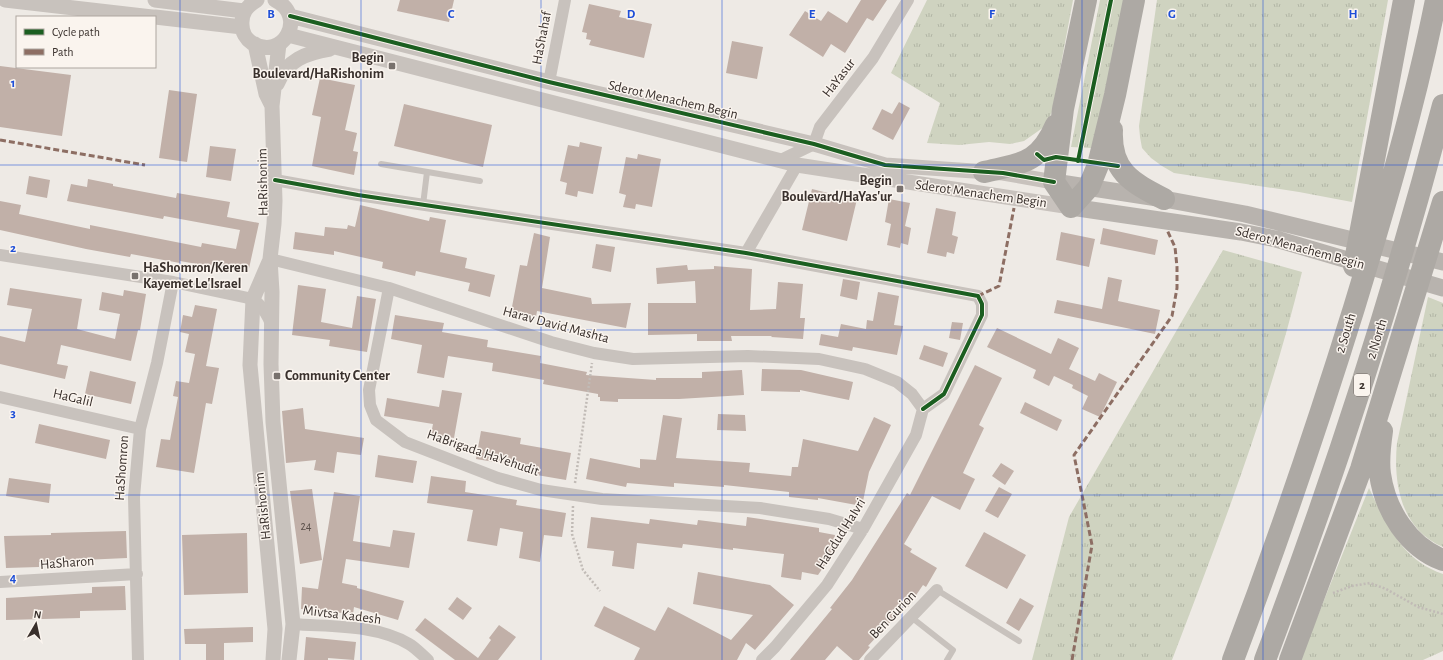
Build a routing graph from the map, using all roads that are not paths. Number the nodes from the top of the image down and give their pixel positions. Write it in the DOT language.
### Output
graph roads {
  1 [pos="5,0"];
  2 [pos="156,0"];
  3 [pos="257,0"];
  4 [pos="275,0"];
  5 [pos="564,0"];
  6 [pos="908,0"];
  7 [pos="1086,0"];
  8 [pos="1134,0"];
  9 [pos="1404,0"];
  10 [pos="1436,0"];
  11 [pos="244,11"];
  12 [pos="143,16"];
  13 [pos="290,16"];
  14 [pos="156,17"];
  15 [pos="242,27"];
  16 [pos="283,40"];
  17 [pos="255,44"];
  18 [pos="337,47"];
  19 [pos="549,82"];
  20 [pos="275,90"];
  21 [pos="1115,95"];
  22 [pos="1443,105"];
  23 [pos="272,106"];
  24 [pos="1063,109"];
  25 [pos="814,144"];
  26 [pos="781,160"];
  27 [pos="382,164"];
  28 [pos="797,165"];
  29 [pos="426,172"];
  30 [pos="984,172"];
  31 [pos="275,180"];
  32 [pos="480,181"];
  33 [pos="1054,182"];
  34 [pos="1089,187"];
  35 [pos="1164,199"];
  36 [pos="1443,202"];
  37 [pos="423,205"];
  38 [pos="1071,207"];
  39 [pos="746,253"];
  40 [pos="0,255"];
  41 [pos="270,259"];
  42 [pos="1443,262"];
  43 [pos="173,282"];
  44 [pos="1441,287"];
  45 [pos="389,288"];
  46 [pos="253,298"];
  47 [pos="272,327"];
  48 [pos="1399,346"];
  49 [pos="1334,373"];
  50 [pos="0,397"];
  51 [pos="923,409"];
  52 [pos="140,429"];
  53 [pos="863,529"];
  54 [pos="1443,560"];
  55 [pos="136,574"];
  56 [pos="0,582"];
  57 [pos="937,590"];
  58 [pos="911,617"];
  59 [pos="293,624"];
  60 [pos="1243,636"];
  61 [pos="1019,641"];
  62 [pos="138,660"];
  63 [pos="273,660"];
  64 [pos="289,660"];
  65 [pos="428,660"];
  66 [pos="762,660"];
  67 [pos="870,660"];
  68 [pos="947,660"];
  69 [pos="1230,660"];
  70 [pos="1233,660"];
  71 [pos="1265,660"];
  72 [pos="1290,660"];
  1 -- 12 [label="street"];
  2 -- 11 [label="street"];
  3 -- 11 [label="street"];
  4 -- 13 [label="street"];
  5 -- 19 [label="street, HaShahaf"];
  6 -- 25 [label="street, HaYasur"];
  7 -- 24 [label="highway"];
  8 -- 21 [label="highway"];
  9 -- 49 [label="highway"];
  10 -- 49 [label="highway, 2 South / 2"];
  11 -- 15 [label="street"];
  13 -- 16 [label="street, HaRishonim"];
  13 -- 19 [label="street, Sderot Menachem Begin"];
  14 -- 15 [label="street"];
  15 -- 17 [label="street"];
  16 -- 17 [label="street, Sderot Menachem Begin"];
  16 -- 18 [label="street, Sderot Menachem Begin"];
  16 -- 20 [label="street, HaRishonim"];
  17 -- 23 [label="street, HaRishonim"];
  18 -- 20 [label="street"];
  18 -- 26 [label="street, Sderot Menachem Begin"];
  19 -- 25 [label="street, Sderot Menachem Begin"];
  20 -- 23 [label="street, HaRishonim"];
  21 -- 34 [label="highway"];
  21 -- 35 [label="highway"];
  22 -- 71 [label="highway, 2 North / 2"];
  23 -- 31 [label="street, HaRishonim"];
  24 -- 30 [label="highway"];
  24 -- 33 [label="highway"];
  25 -- 26 [label="street"];
  25 -- 30 [label="street, Sderot Menachem Begin"];
  26 -- 28 [label="street, Sderot Menachem Begin"];
  27 -- 29 [label="lane"];
  28 -- 38 [label="street, Sderot Menachem Begin"];
  28 -- 39 [label="street"];
  29 -- 32 [label="lane"];
  29 -- 37 [label="lane"];
  30 -- 33 [label="street, Sderot Menachem Begin"];
  31 -- 37 [label="street"];
  31 -- 41 [label="street, HaRishonim"];
  33 -- 34 [label="main road, Sderot Menachem Begin"];
  33 -- 38 [label="highway"];
  34 -- 35 [label="main road, Sderot Menachem Begin"];
  34 -- 38 [label="highway"];
  35 -- 42 [label="main road, Sderot Menachem Begin"];
  36 -- 48 [label="highway"];
  37 -- 39 [label="street"];
  38 -- 44 [label="main road, Sderot Menachem Begin"];
  39 -- 51 [label="street"];
  40 -- 43 [label="street"];
  41 -- 45 [label="street, Harav David Mashta"];
  41 -- 46 [label="street, HaRishonim"];
  41 -- 47 [label="street, HaRishonim"];
  43 -- 46 [label="street"];
  43 -- 52 [label="street, HaShomron"];
  45 -- 51 [label="street, Harav David Mashta"];
  45 -- 53 [label="street, HaBrigada HaYehudit"];
  46 -- 47 [label="street"];
  46 -- 63 [label="street, HaRishonim"];
  47 -- 59 [label="street, HaRishonim"];
  48 -- 54 [label="highway"];
  48 -- 72 [label="highway"];
  49 -- 60 [label="highway, 2 South / 2"];
  50 -- 52 [label="street, HaGalil"];
  51 -- 53 [label="street, HaGdud HaIvri"];
  52 -- 55 [label="street, HaShomron"];
  53 -- 66 [label="street, HaGdud HaIvri"];
  55 -- 56 [label="street, HaSharon"];
  55 -- 62 [label="street, HaShomron"];
  57 -- 58 [label="street, Ben Gurion"];
  57 -- 61 [label="lane"];
  58 -- 67 [label="street, Ben Gurion"];
  58 -- 68 [label="lane"];
  59 -- 64 [label="street, HaRishonim"];
  59 -- 65 [label="street, Mivtsa Kadesh"];
  60 -- 69 [label="lane"];
  60 -- 70 [label="highway, 2 South / 2"];
}
